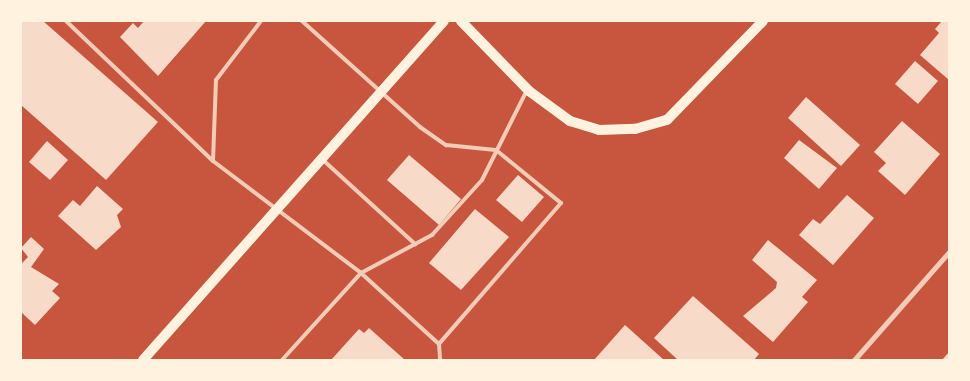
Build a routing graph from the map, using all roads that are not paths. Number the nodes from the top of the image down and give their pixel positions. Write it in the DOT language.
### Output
graph roads {
  1 [pos="66,21"];
  2 [pos="261,21"];
  3 [pos="302,21"];
  4 [pos="444,21"];
  5 [pos="461,21"];
  6 [pos="763,21"];
  7 [pos="527,89"];
  8 [pos="383,90"];
  9 [pos="496,150"];
  10 [pos="322,158"];
  11 [pos="213,160"];
  12 [pos="279,209"];
  13 [pos="415,244"];
  14 [pos="949,252"];
  15 [pos="361,273"];
  16 [pos="439,344"];
  17 [pos="143,360"];
  18 [pos="282,360"];
  19 [pos="440,360"];
  20 [pos="854,360"];
  1 -- 11 [label="lane"];
  2 -- 11 [label="lane"];
  3 -- 8 [label="lane"];
  4 -- 8 [label="main road"];
  5 -- 7 [label="main road"];
  6 -- 7 [label="main road"];
  7 -- 9 [label="lane"];
  8 -- 9 [label="lane"];
  8 -- 10 [label="main road"];
  9 -- 13 [label="lane"];
  9 -- 16 [label="lane"];
  10 -- 12 [label="main road"];
  10 -- 13 [label="lane"];
  11 -- 12 [label="lane"];
  12 -- 15 [label="lane"];
  12 -- 17 [label="main road"];
  13 -- 15 [label="lane"];
  14 -- 20 [label="street"];
  15 -- 16 [label="lane"];
  15 -- 18 [label="lane"];
  16 -- 19 [label="lane"];
}
